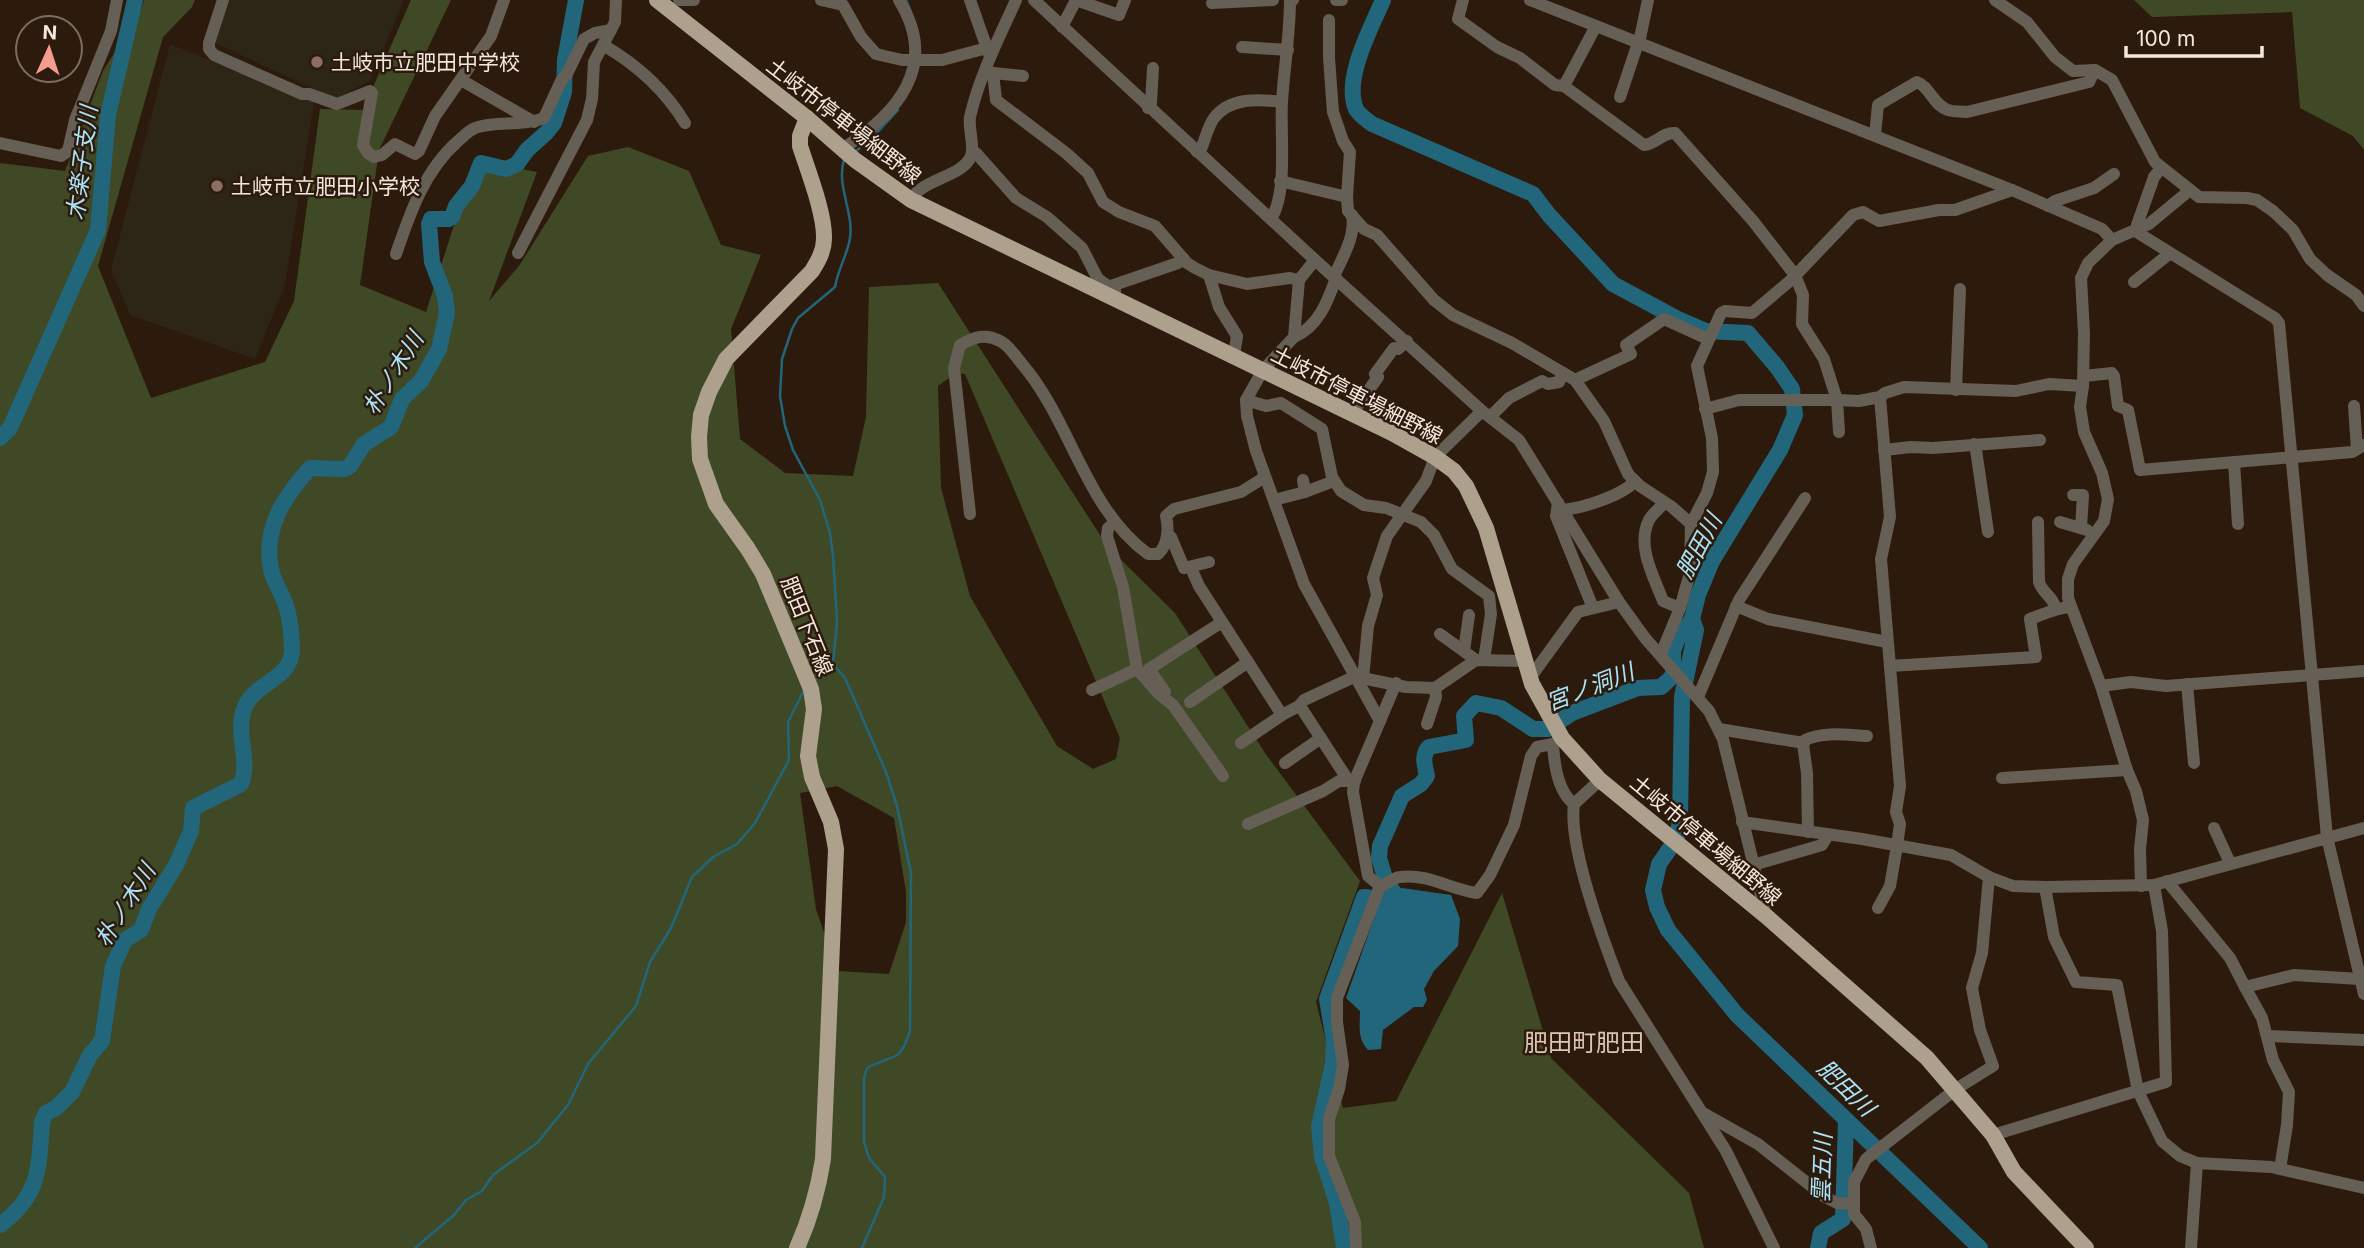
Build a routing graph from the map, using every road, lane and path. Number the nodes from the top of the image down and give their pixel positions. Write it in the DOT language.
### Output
graph roads {
  1 [pos="117,0"];
  2 [pos="223,0"];
  3 [pos="504,0"];
  4 [pos="616,0"];
  5 [pos="657,0"];
  6 [pos="679,0"];
  7 [pos="694,0"];
  8 [pos="821,0"];
  9 [pos="899,0"];
  10 [pos="970,0"];
  11 [pos="1016,0"];
  12 [pos="1034,0"];
  13 [pos="1076,0"];
  14 [pos="1125,0"];
  15 [pos="1273,0"];
  16 [pos="1291,0"];
  17 [pos="1463,0"];
  18 [pos="1530,0"];
  19 [pos="1648,0"];
  20 [pos="1995,0"];
  21 [pos="1212,4"];
  22 [pos="1329,20"];
  23 [pos="1596,26"];
  24 [pos="1062,27"];
  25 [pos="611,30"];
  26 [pos="1639,43"];
  27 [pos="603,45"];
  28 [pos="1242,47"];
  29 [pos="1288,50"];
  30 [pos="919,60"];
  31 [pos="989,62"];
  32 [pos="1153,68"];
  33 [pos="2095,70"];
  34 [pos="1023,76"];
  35 [pos="461,80"];
  36 [pos="1563,86"];
  37 [pos="1620,97"];
  38 [pos="1282,102"];
  39 [pos="1148,108"];
  40 [pos="807,118"];
  41 [pos="534,122"];
  42 [pos="685,124"];
  43 [pos="1875,135"];
  44 [pos="0,143"];
  45 [pos="972,152"];
  46 [pos="1197,152"];
  47 [pos="847,153"];
  48 [pos="415,154"];
  49 [pos="433,167"];
  50 [pos="2161,168"];
  51 [pos="2115,174"];
  52 [pos="1280,181"];
  53 [pos="2012,190"];
  54 [pos="2190,190"];
  55 [pos="1347,197"];
  56 [pos="911,200"];
  57 [pos="2049,206"];
  58 [pos="1352,214"];
  59 [pos="1271,219"];
  60 [pos="2136,230"];
  61 [pos="2112,240"];
  62 [pos="518,253"];
  63 [pos="396,254"];
  64 [pos="2169,254"];
  65 [pos="1183,258"];
  66 [pos="1315,260"];
  67 [pos="1209,275"];
  68 [pos="1795,275"];
  69 [pos="1335,277"];
  70 [pos="1299,280"];
  71 [pos="2134,282"];
  72 [pos="1108,287"];
  73 [pos="1959,289"];
  74 [pos="2364,306"];
  75 [pos="1141,313"];
  76 [pos="1294,337"];
  77 [pos="1708,338"];
  78 [pos="1406,341"];
  79 [pos="1234,356"];
  80 [pos="1264,370"];
  81 [pos="1569,377"];
  82 [pos="2083,381"];
  83 [pos="1956,390"];
  84 [pos="1880,397"];
  85 [pos="1246,401"];
  86 [pos="1837,401"];
  87 [pos="2354,406"];
  88 [pos="1705,409"];
  89 [pos="1348,412"];
  90 [pos="1486,414"];
  91 [pos="1839,432"];
  92 [pos="2040,440"];
  93 [pos="1973,444"];
  94 [pos="2360,447"];
  95 [pos="1884,450"];
  96 [pos="1435,457"];
  97 [pos="2293,457"];
  98 [pos="2234,462"];
  99 [pos="1265,477"];
  100 [pos="1334,481"];
  101 [pos="1635,481"];
  102 [pos="2073,495"];
  103 [pos="1805,498"];
  104 [pos="1274,500"];
  105 [pos="1664,503"];
  106 [pos="1560,507"];
  107 [pos="970,514"];
  108 [pos="1401,515"];
  109 [pos="2039,522"];
  110 [pos="2060,522"];
  111 [pos="1114,523"];
  112 [pos="1691,524"];
  113 [pos="2238,524"];
  114 [pos="2081,528"];
  115 [pos="1988,532"];
  116 [pos="2097,532"];
  117 [pos="1167,534"];
  118 [pos="1209,562"];
  119 [pos="1191,568"];
  120 [pos="1619,602"];
  121 [pos="1737,606"];
  122 [pos="2070,607"];
  123 [pos="1593,608"];
  124 [pos="1680,608"];
  125 [pos="2055,608"];
  126 [pos="1469,615"];
  127 [pos="1222,622"];
  128 [pos="1440,634"];
  129 [pos="1887,642"];
  130 [pos="1464,651"];
  131 [pos="1480,660"];
  132 [pos="1665,660"];
  133 [pos="1525,661"];
  134 [pos="1248,662"];
  135 [pos="1890,666"];
  136 [pos="1137,669"];
  137 [pos="2364,671"];
  138 [pos="2313,675"];
  139 [pos="1359,677"];
  140 [pos="1530,678"];
  141 [pos="1396,683"];
  142 [pos="2188,684"];
  143 [pos="2101,687"];
  144 [pos="1435,688"];
  145 [pos="1092,690"];
  146 [pos="1698,697"];
  147 [pos="1169,702"];
  148 [pos="1190,702"];
  149 [pos="1300,706"];
  150 [pos="1282,715"];
  151 [pos="1380,721"];
  152 [pos="1427,724"];
  153 [pos="1719,729"];
  154 [pos="1867,736"];
  155 [pos="1321,738"];
  156 [pos="1558,741"];
  157 [pos="1241,743"];
  158 [pos="1804,743"];
  159 [pos="1285,763"];
  160 [pos="2194,763"];
  161 [pos="2127,770"];
  162 [pos="1223,776"];
  163 [pos="2002,778"];
  164 [pos="1600,780"];
  165 [pos="1351,781"];
  166 [pos="1574,804"];
  167 [pos="1742,822"];
  168 [pos="1248,824"];
  169 [pos="2214,828"];
  170 [pos="2364,828"];
  171 [pos="1808,832"];
  172 [pos="1828,835"];
  173 [pos="2327,837"];
  174 [pos="1897,846"];
  175 [pos="2230,863"];
  176 [pos="1753,865"];
  177 [pos="1989,877"];
  178 [pos="2167,881"];
  179 [pos="1380,886"];
  180 [pos="2148,886"];
  181 [pos="2045,887"];
  182 [pos="1878,908"];
  183 [pos="1766,916"];
  184 [pos="2360,979"];
  185 [pos="2245,987"];
  186 [pos="2364,994"];
  187 [pos="2269,1036"];
  188 [pos="2364,1040"];
  189 [pos="1956,1089"];
  190 [pos="2138,1091"];
  191 [pos="1702,1113"];
  192 [pos="1993,1135"];
  193 [pos="2197,1163"];
  194 [pos="2280,1170"];
  195 [pos="2364,1188"];
  196 [pos="1852,1204"];
  197 [pos="797,1248"];
  198 [pos="1356,1248"];
  199 [pos="1774,1248"];
  200 [pos="1871,1248"];
  201 [pos="2086,1248"];
  202 [pos="2191,1248"];
  1 -- 44 [label="street"];
  2 -- 48 [label="street"];
  3 -- 35 [label="street"];
  4 -- 25 [label="street"];
  5 -- 40 [label="main road, 土岐市停車場細野線"];
  6 -- 7 [label="street"];
  8 -- 30 [label="street"];
  9 -- 30 [label="street"];
  10 -- 31 [label="street"];
  11 -- 31 [label="street"];
  12 -- 24 [label="street"];
  13 -- 14 [label="street"];
  13 -- 24 [label="street"];
  15 -- 21 [label="street"];
  16 -- 29 [label="street"];
  17 -- 36 [label="street"];
  18 -- 23 [label="street"];
  19 -- 26 [label="street"];
  20 -- 33 [label="street"];
  22 -- 55 [label="street"];
  23 -- 26 [label="street"];
  23 -- 36 [label="street"];
  24 -- 39 [label="street"];
  25 -- 27 [label="street"];
  25 -- 41 [label="street"];
  26 -- 37 [label="street"];
  26 -- 43 [label="street"];
  27 -- 42 [label="street"];
  27 -- 62 [label="street"];
  28 -- 29 [label="street"];
  29 -- 38 [label="street"];
  30 -- 31 [label="street"];
  30 -- 47 [label="street"];
  31 -- 34 [label="street"];
  31 -- 45 [label="street"];
  31 -- 65 [label="street"];
  32 -- 39 [label="street"];
  33 -- 43 [label="street"];
  33 -- 50 [label="street"];
  35 -- 41 [label="street"];
  35 -- 48 [label="street"];
  36 -- 68 [label="street"];
  38 -- 46 [label="street"];
  38 -- 52 [label="street"];
  39 -- 46 [label="street"];
  40 -- 47 [label="main road, 土岐市停車場細野線"];
  40 -- 197 [label="main road, 肥田下石線"];
  41 -- 49 [label="street"];
  43 -- 53 [label="street"];
  45 -- 56 [label="street"];
  45 -- 72 [label="street"];
  46 -- 59 [label="street"];
  47 -- 56 [label="main road, 土岐市停車場細野線"];
  48 -- 49 [label="street"];
  49 -- 63 [label="street"];
  50 -- 54 [label="street"];
  50 -- 60 [label="street"];
  51 -- 57 [label="street"];
  52 -- 55 [label="street"];
  52 -- 59 [label="street"];
  53 -- 57 [label="street"];
  53 -- 68 [label="street"];
  54 -- 60 [label="street"];
  54 -- 74 [label="street"];
  55 -- 58 [label="street"];
  56 -- 75 [label="main road, 土岐市停車場細野線"];
  57 -- 61 [label="street"];
  58 -- 69 [label="street"];
  58 -- 81 [label="street"];
  59 -- 66 [label="street"];
  60 -- 61 [label="street"];
  60 -- 64 [label="street"];
  61 -- 82 [label="street"];
  64 -- 71 [label="street"];
  64 -- 97 [label="street"];
  65 -- 67 [label="street"];
  65 -- 72 [label="street"];
  66 -- 69 [label="street"];
  66 -- 70 [label="street"];
  67 -- 70 [label="street"];
  67 -- 79 [label="street"];
  68 -- 77 [label="street"];
  68 -- 86 [label="street"];
  69 -- 76 [label="street"];
  69 -- 78 [label="street"];
  70 -- 76 [label="street"];
  72 -- 75 [label="street"];
  73 -- 83 [label="street"];
  75 -- 79 [label="main road, 土岐市停車場細野線"];
  76 -- 80 [label="street"];
  77 -- 81 [label="street"];
  77 -- 88 [label="street"];
  78 -- 89 [label="street"];
  78 -- 90 [label="street"];
  79 -- 80 [label="main road, 土岐市停車場細野線"];
  80 -- 85 [label="street"];
  80 -- 89 [label="main road, 土岐市停車場細野線"];
  81 -- 90 [label="street"];
  81 -- 101 [label="street"];
  82 -- 83 [label="street"];
  82 -- 98 [label="street"];
  82 -- 116 [label="street"];
  83 -- 84 [label="street"];
  84 -- 86 [label="street"];
  84 -- 95 [label="street"];
  85 -- 99 [label="street"];
  85 -- 100 [label="street"];
  86 -- 88 [label="street"];
  86 -- 91 [label="street"];
  87 -- 94 [label="street"];
  88 -- 112 [label="street"];
  89 -- 96 [label="main road, 土岐市停車場細野線"];
  90 -- 96 [label="street"];
  90 -- 106 [label="street"];
  92 -- 93 [label="street"];
  93 -- 95 [label="street"];
  93 -- 115 [label="street"];
  94 -- 97 [label="street"];
  95 -- 129 [label="street"];
  96 -- 108 [label="street"];
  96 -- 133 [label="main road, 土岐市停車場細野線"];
  97 -- 98 [label="street"];
  97 -- 138 [label="street"];
  98 -- 113 [label="street"];
  99 -- 104 [label="street"];
  99 -- 117 [label="street"];
  100 -- 104 [label="street"];
  100 -- 108 [label="street"];
  101 -- 105 [label="street"];
  101 -- 106 [label="street"];
  102 -- 114 [label="street"];
  103 -- 121 [label="street"];
  104 -- 139 [label="street"];
  105 -- 112 [label="street"];
  105 -- 124 [label="street"];
  106 -- 120 [label="street"];
  106 -- 123 [label="street"];
  107 -- 111 [label="street"];
  108 -- 131 [label="street"];
  108 -- 139 [label="street"];
  109 -- 125 [label="street"];
  110 -- 114 [label="street"];
  111 -- 117 [label="street"];
  111 -- 136 [label="street"];
  112 -- 124 [label="street"];
  114 -- 116 [label="street"];
  116 -- 122 [label="street"];
  117 -- 119 [label="street"];
  118 -- 119 [label="street"];
  119 -- 127 [label="street"];
  120 -- 123 [label="street"];
  120 -- 132 [label="street"];
  121 -- 129 [label="street"];
  121 -- 146 [label="street"];
  122 -- 125 [label="street"];
  122 -- 143 [label="street"];
  123 -- 140 [label="street"];
  124 -- 132 [label="street"];
  125 -- 135 [label="street"];
  126 -- 130 [label="street"];
  127 -- 134 [label="street"];
  127 -- 147 [label="street"];
  128 -- 130 [label="street"];
  129 -- 135 [label="street"];
  130 -- 131 [label="street"];
  131 -- 133 [label="street"];
  131 -- 144 [label="street"];
  132 -- 146 [label="street"];
  133 -- 140 [label="main road, 土岐市停車場細野線"];
  134 -- 148 [label="street"];
  134 -- 150 [label="street"];
  135 -- 174 [label="street"];
  136 -- 145 [label="street"];
  136 -- 147 [label="street"];
  137 -- 138 [label="street"];
  138 -- 142 [label="street"];
  138 -- 173 [label="street"];
  139 -- 141 [label="street"];
  139 -- 149 [label="street"];
  139 -- 151 [label="street"];
  140 -- 156 [label="main road, 土岐市停車場細野線"];
  141 -- 144 [label="street"];
  141 -- 151 [label="street"];
  142 -- 143 [label="street"];
  142 -- 160 [label="street"];
  143 -- 161 [label="street"];
  144 -- 152 [label="street"];
  146 -- 153 [label="street"];
  147 -- 162 [label="street"];
  149 -- 150 [label="street"];
  149 -- 155 [label="street"];
  150 -- 157 [label="street"];
  151 -- 165 [label="street"];
  153 -- 158 [label="street"];
  153 -- 167 [label="street"];
  154 -- 158 [label="street"];
  155 -- 159 [label="street"];
  155 -- 165 [label="street"];
  156 -- 164 [label="main road, 土岐市停車場細野線"];
  156 -- 166 [label="street"];
  156 -- 179 [label="street"];
  158 -- 171 [label="street"];
  161 -- 163 [label="street"];
  161 -- 180 [label="street"];
  164 -- 166 [label="street"];
  164 -- 183 [label="main road, 土岐市停車場細野線"];
  165 -- 168 [label="street"];
  165 -- 179 [label="street"];
  166 -- 191 [label="street"];
  167 -- 171 [label="street"];
  167 -- 176 [label="street"];
  169 -- 175 [label="street"];
  170 -- 173 [label="street"];
  171 -- 172 [label="street"];
  172 -- 174 [label="street"];
  172 -- 176 [label="street"];
  173 -- 175 [label="street"];
  173 -- 184 [label="street"];
  174 -- 177 [label="street"];
  174 -- 182 [label="street"];
  175 -- 178 [label="street"];
  176 -- 183 [label="street"];
  177 -- 181 [label="street"];
  177 -- 189 [label="street"];
  178 -- 180 [label="street"];
  178 -- 185 [label="street"];
  179 -- 198 [label="street"];
  180 -- 181 [label="street"];
  180 -- 190 [label="street"];
  181 -- 190 [label="street"];
  183 -- 189 [label="main road, 土岐市停車場細野線"];
  184 -- 185 [label="street"];
  184 -- 186 [label="street"];
  185 -- 187 [label="street"];
  187 -- 188 [label="street"];
  187 -- 194 [label="street"];
  189 -- 192 [label="main road, 土岐市停車場細野線"];
  189 -- 196 [label="street"];
  190 -- 192 [label="street"];
  190 -- 193 [label="street"];
  191 -- 196 [label="street"];
  191 -- 199 [label="street"];
  192 -- 201 [label="main road, 土岐市停車場細野線"];
  193 -- 194 [label="street"];
  193 -- 202 [label="street"];
  194 -- 195 [label="street"];
  196 -- 200 [label="street"];
}
